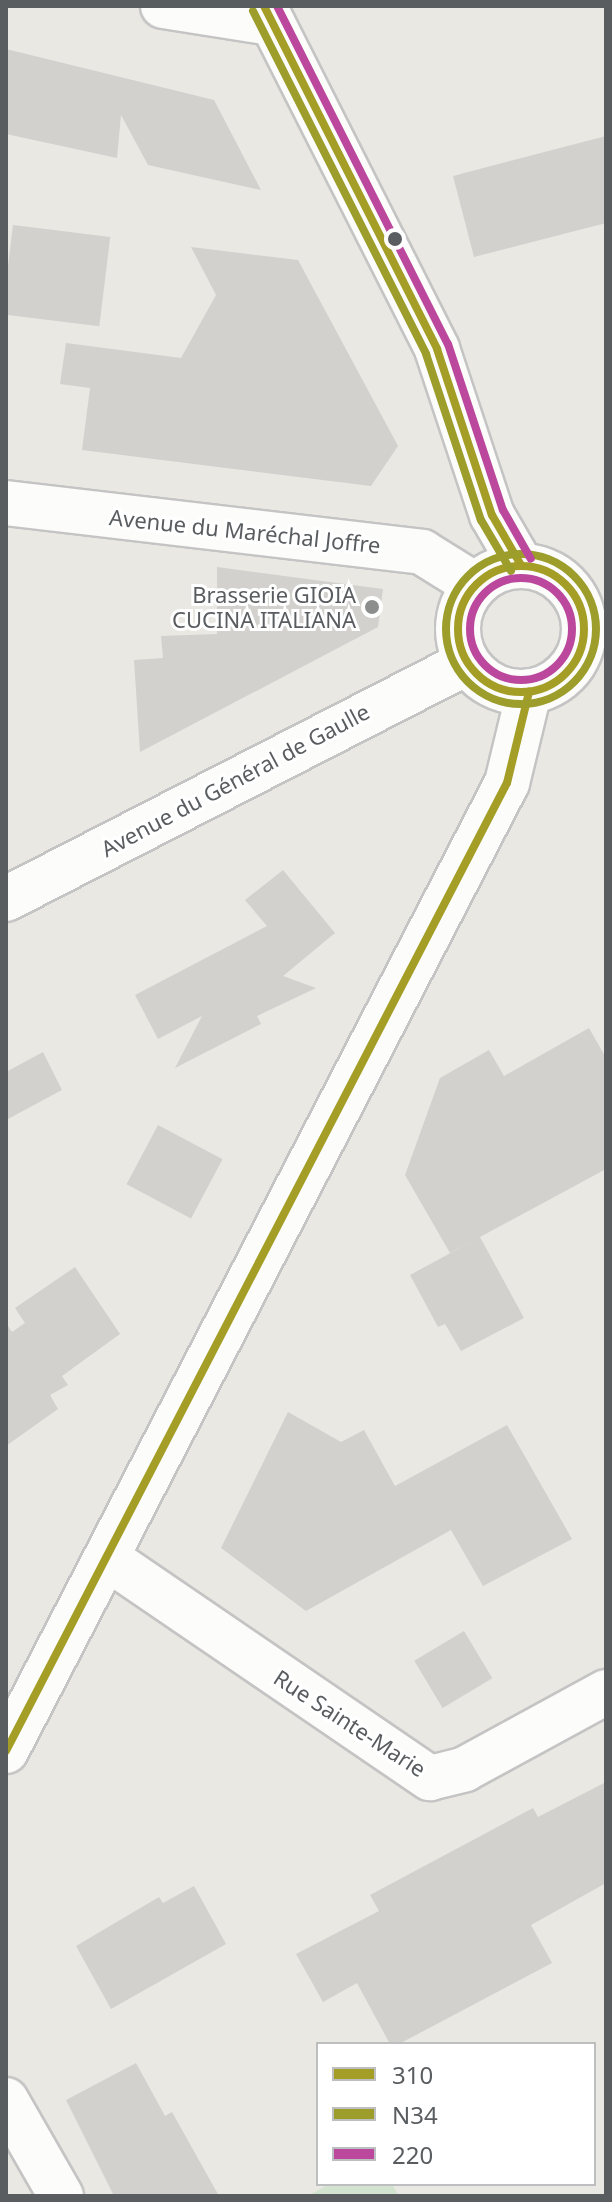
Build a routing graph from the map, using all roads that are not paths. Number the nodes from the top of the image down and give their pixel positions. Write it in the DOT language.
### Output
graph roads {
  1 [pos="163,6"];
  2 [pos="268,15"];
  3 [pos="6,503"];
  4 [pos="521,565"];
  5 [pos="475,585"];
  6 [pos="593,599"];
  7 [pos="466,663"];
  8 [pos="591,672"];
  9 [pos="529,692"];
  10 [pos="6,899"];
  11 [pos="107,1558"];
  12 [pos="606,1692"];
  13 [pos="6,1751"];
  14 [pos="6,2100"];
  15 [pos="61,2196"];
  1 -- 2 [label="street"];
  2 -- 4 [label="street"];
  3 -- 5 [label="street, Avenue du Maréchal Joffre"];
  4 -- 5 [label="street"];
  4 -- 6 [label="street"];
  5 -- 7 [label="street"];
  6 -- 8 [label="street"];
  7 -- 9 [label="street"];
  7 -- 10 [label="street, Avenue du Général de Gaulle"];
  8 -- 9 [label="street"];
  9 -- 11 [label="street"];
  11 -- 12 [label="street, Rue Sainte-Marie"];
  11 -- 13 [label="street"];
  14 -- 15 [label="street"];
}
